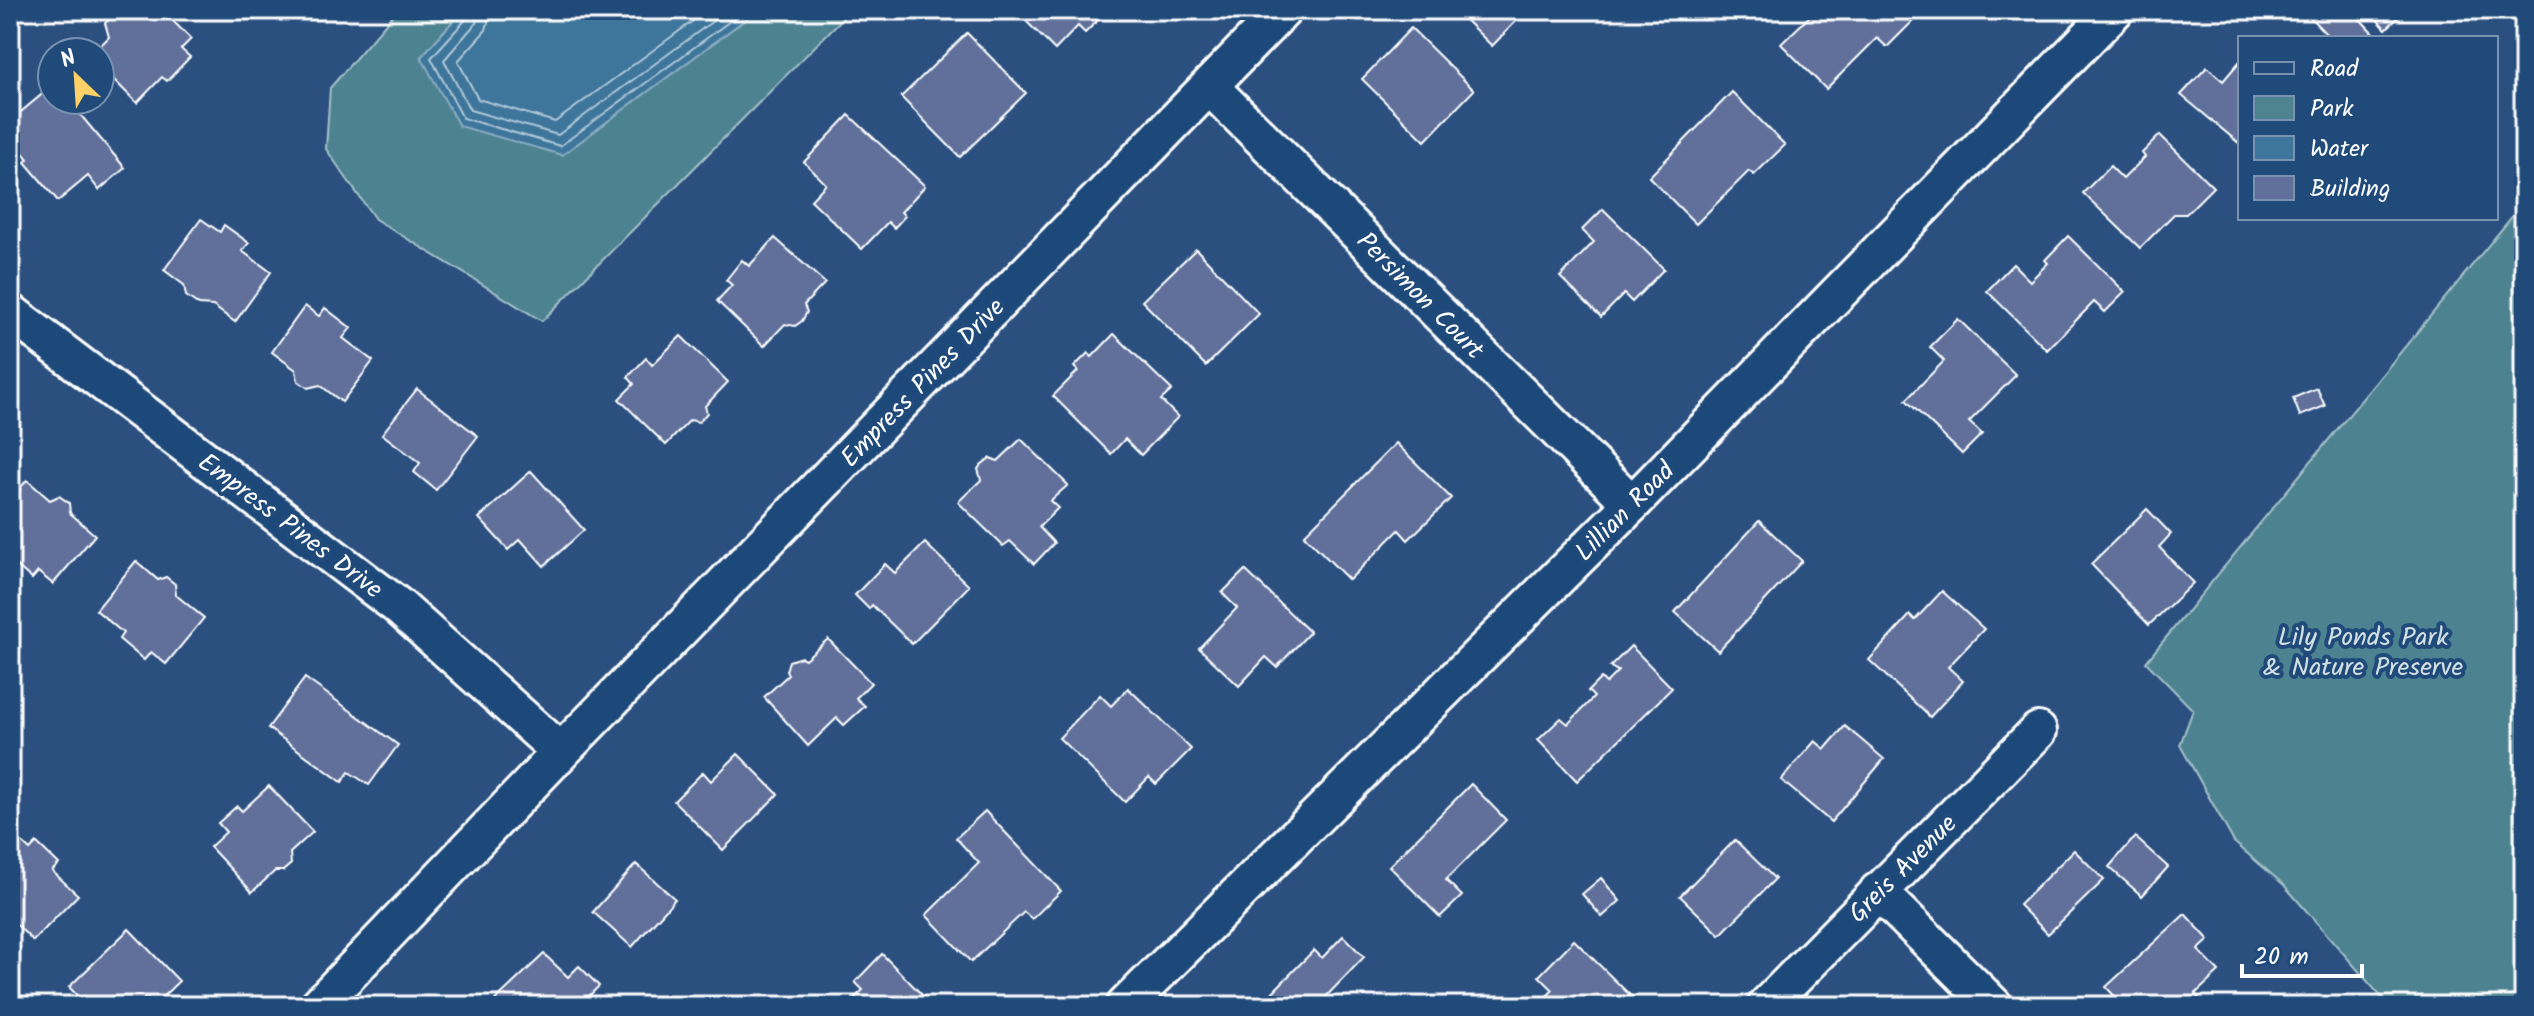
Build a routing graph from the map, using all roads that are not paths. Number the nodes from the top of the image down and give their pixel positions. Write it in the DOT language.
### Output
graph roads {
  1 [pos="1283,10"];
  2 [pos="2115,10"];
  3 [pos="1210,87"];
  4 [pos="10,312"];
  5 [pos="1632,504"];
  6 [pos="2038,731"];
  7 [pos="561,752"];
  8 [pos="1878,891"];
  9 [pos="318,1006"];
  10 [pos="1125,1006"];
  11 [pos="1766,1006"];
  12 [pos="1994,1006"];
  1 -- 3 [label="street, Empress Pines Drive"];
  2 -- 5 [label="street, Lillian Road"];
  3 -- 5 [label="street, Persimon Court"];
  3 -- 7 [label="street, Empress Pines Drive"];
  4 -- 7 [label="street, Empress Pines Drive"];
  5 -- 10 [label="street, Lillian Road"];
  6 -- 8 [label="street, Greis Avenue"];
  7 -- 9 [label="street, Empress Pines Drive"];
  8 -- 11 [label="street, Greis Avenue"];
  8 -- 12 [label="street"];
}
